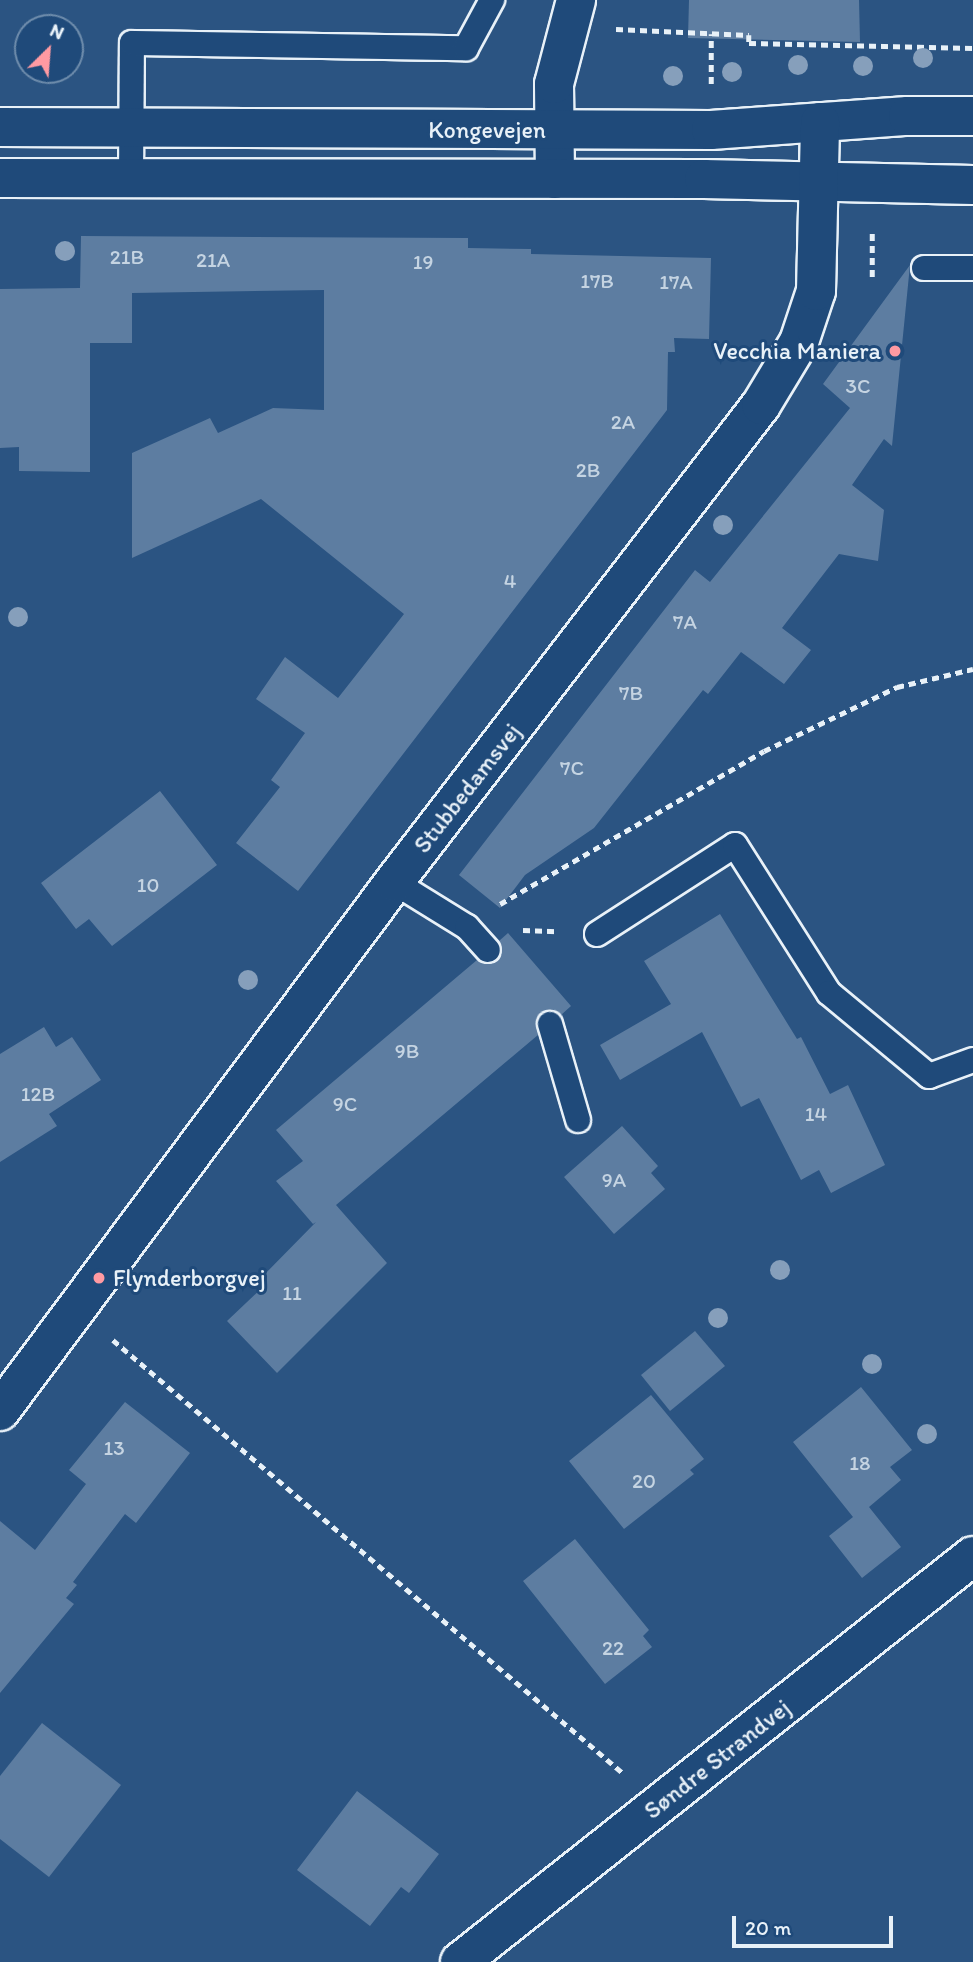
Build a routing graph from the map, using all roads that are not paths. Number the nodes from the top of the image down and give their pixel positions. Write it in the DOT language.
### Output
graph roads {
  1 [pos="492,0"];
  2 [pos="573,10"];
  3 [pos="973,116"];
  4 [pos="820,122"];
  5 [pos="0,127"];
  6 [pos="131,128"];
  7 [pos="555,131"];
  8 [pos="0,178"];
  9 [pos="131,178"];
  10 [pos="555,179"];
  11 [pos="820,184"];
  12 [pos="973,185"];
  13 [pos="924,268"];
  14 [pos="973,268"];
  15 [pos="394,882"];
  16 [pos="597,934"];
  17 [pos="488,950"];
  18 [pos="550,1024"];
  19 [pos="973,1060"];
  20 [pos="578,1121"];
  21 [pos="0,1411"];
  22 [pos="973,1556"];
  23 [pos="460,1962"];
  1 -- 6 [label="lane"];
  2 -- 7 [label="street"];
  3 -- 4 [label="street, Kongevejen"];
  4 -- 7 [label="street, Kongevejen"];
  4 -- 11 [label="street, Stubbedamsvej"];
  5 -- 6 [label="street, Kongevejen"];
  6 -- 7 [label="street, Kongevejen"];
  6 -- 9 [label="lane"];
  7 -- 10 [label="street"];
  8 -- 9 [label="street, Kongevejen"];
  9 -- 10 [label="street, Kongevejen"];
  10 -- 11 [label="street, Kongevejen"];
  11 -- 12 [label="street, Kongevejen"];
  11 -- 15 [label="street, Stubbedamsvej"];
  13 -- 14 [label="lane"];
  15 -- 17 [label="lane"];
  15 -- 21 [label="street, Stubbedamsvej"];
  16 -- 19 [label="lane"];
  18 -- 20 [label="lane"];
  22 -- 23 [label="street, Søndre Strandvej"];
}
